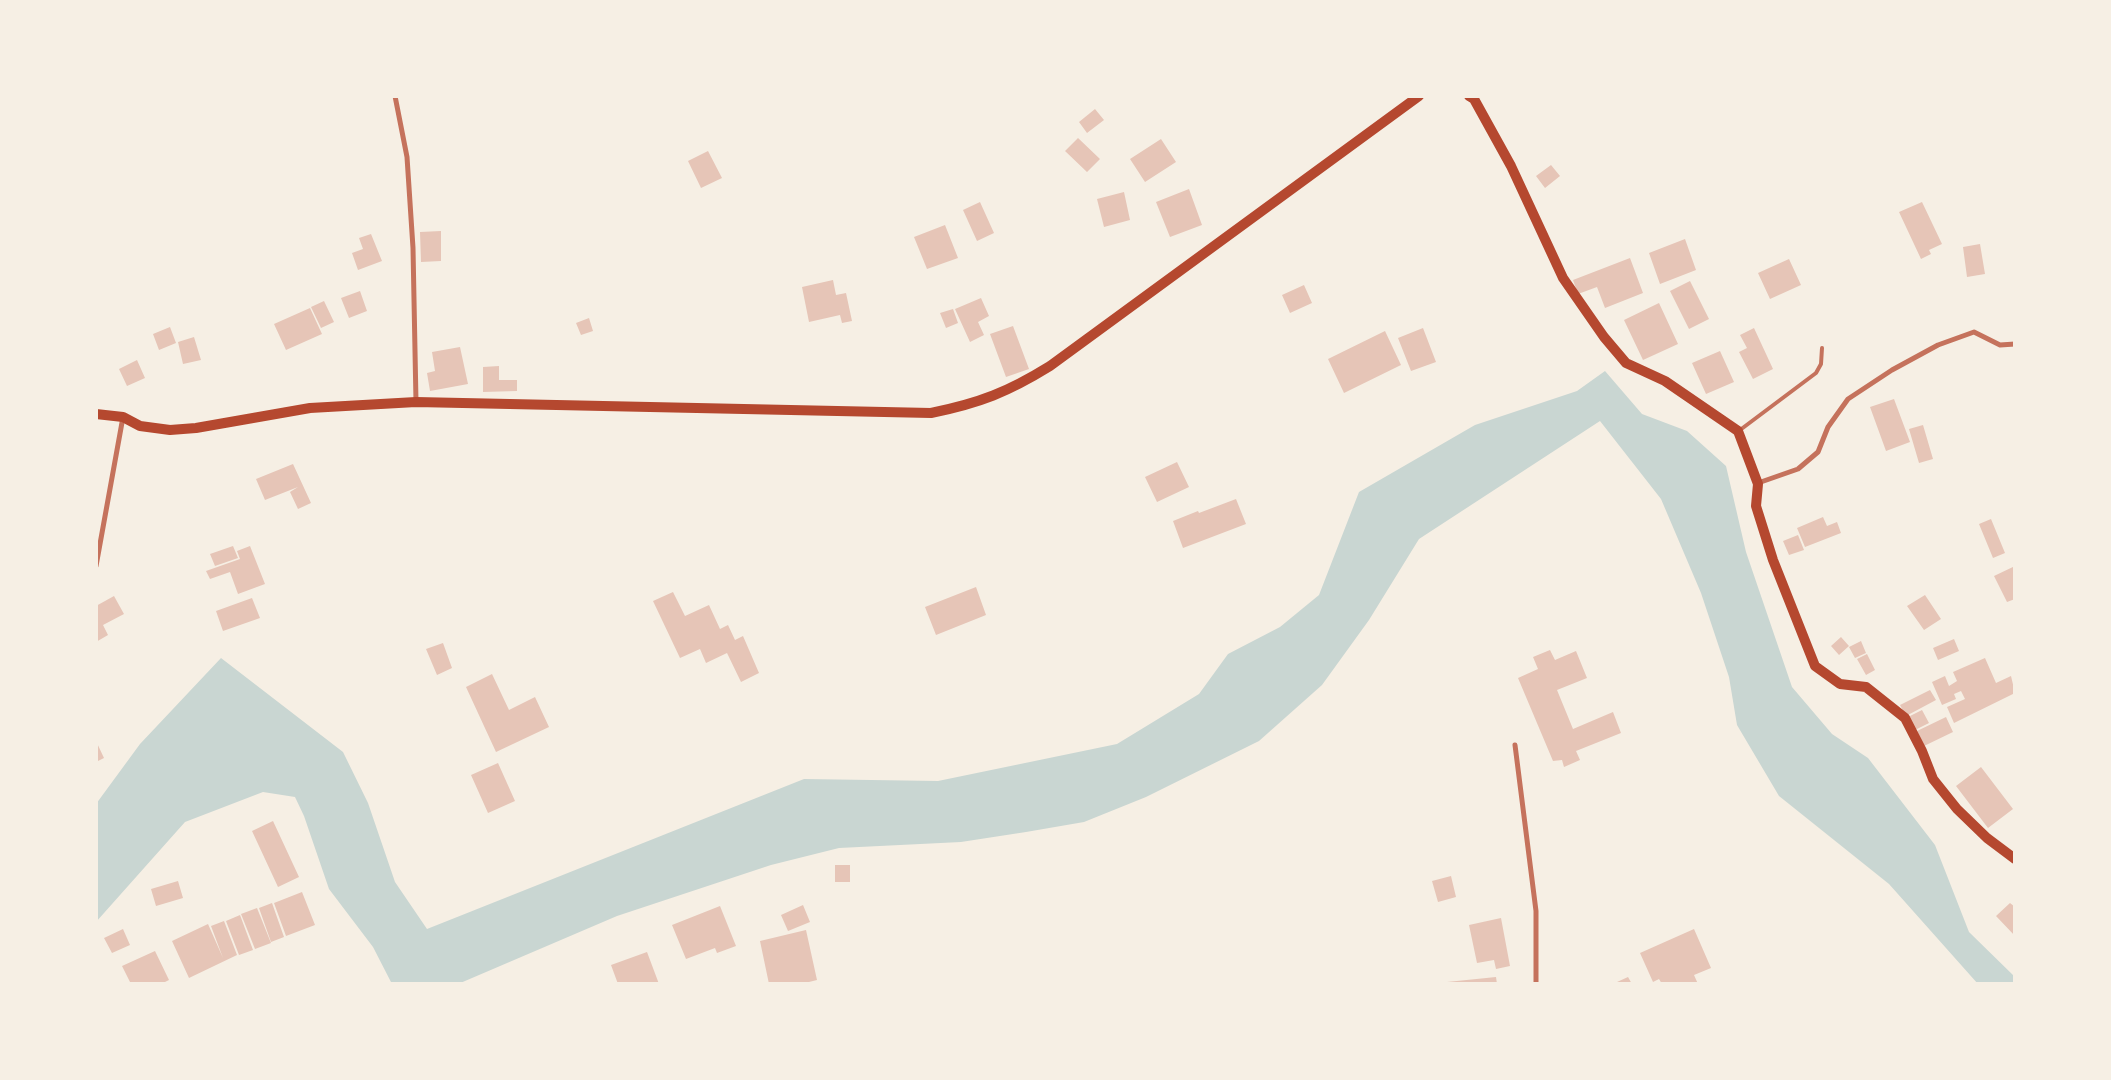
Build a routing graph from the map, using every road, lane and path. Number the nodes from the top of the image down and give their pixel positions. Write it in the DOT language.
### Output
graph roads {
  1 [pos="395,96"];
  2 [pos="1419,96"];
  3 [pos="1469,96"];
  4 [pos="2015,344"];
  5 [pos="1822,348"];
  6 [pos="416,402"];
  7 [pos="96,414"];
  8 [pos="123,417"];
  9 [pos="1738,431"];
  10 [pos="1758,484"];
  11 [pos="96,566"];
  12 [pos="1515,745"];
  13 [pos="2015,859"];
  14 [pos="1536,984"];
  1 -- 6 [label="street"];
  2 -- 6 [label="main road"];
  3 -- 9 [label="main road"];
  4 -- 10 [label="street"];
  5 -- 9 [label="lane"];
  6 -- 8 [label="main road"];
  7 -- 8 [label="main road"];
  8 -- 11 [label="street"];
  9 -- 10 [label="main road"];
  10 -- 13 [label="main road"];
  12 -- 14 [label="street"];
}
